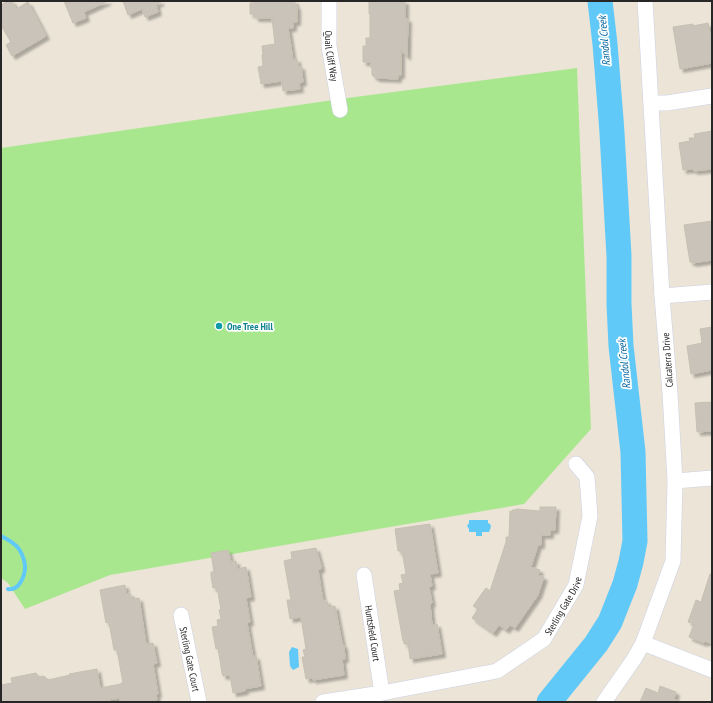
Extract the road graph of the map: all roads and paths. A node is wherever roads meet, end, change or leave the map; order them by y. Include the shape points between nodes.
1 (329, 1) edge
2 (645, 1) edge
3 (712, 96) edge
4 (651, 104) junction
5 (340, 110) dead end
6 (712, 292) edge
7 (662, 296) junction
8 (576, 464) dead end
9 (712, 478) edge
10 (675, 481) junction
11 (364, 575) dead end
12 (181, 616) dead end
13 (643, 643) junction
14 (712, 670) edge
15 (382, 693) junction
16 (199, 702) edge
17 (323, 702) edge
18 (604, 702) edge

1 - 5 street, Quail Cliff Way via 329,46
2 - 4 street, Calcaterra Drive
3 - 4 street
4 - 7 street, Calcaterra Drive
6 - 7 street
7 - 10 street, Calcaterra Drive
8 - 15 street, Sterling Gate Drive via 587,477 590,516 576,585 544,639 497,671
9 - 10 street
10 - 13 street, Calcaterra Drive via 673,561
11 - 15 street, Huntsfield Court
12 - 16 street, Sterling Gate Court
13 - 14 street
13 - 18 street, Calcaterra Drive
15 - 17 street, Sterling Gate Drive

